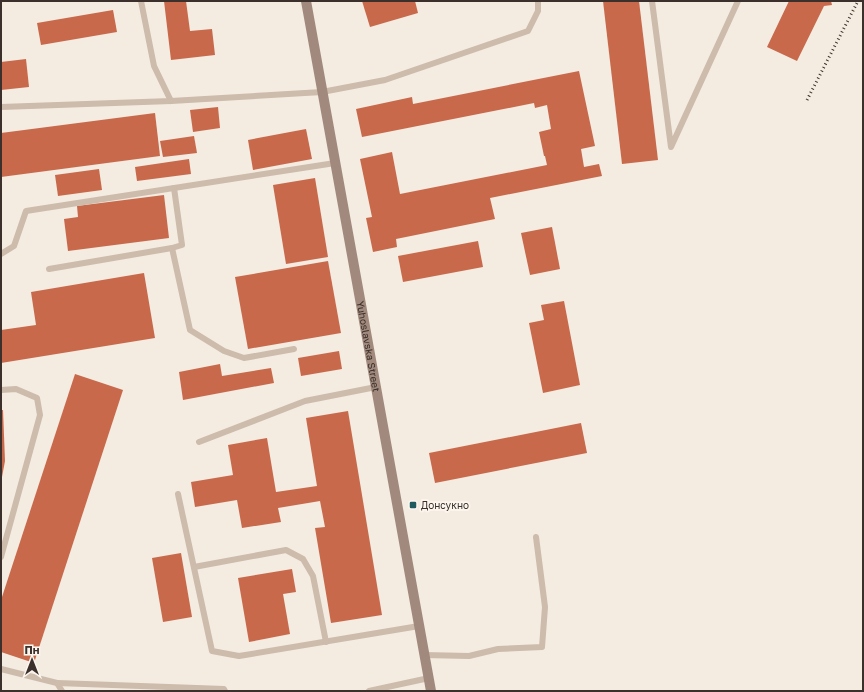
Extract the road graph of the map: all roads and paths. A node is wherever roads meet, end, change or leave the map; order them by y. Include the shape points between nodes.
1 (141, 1) edge
2 (306, 1) edge
3 (538, 1) edge
4 (652, 1) edge
5 (738, 1) edge
6 (322, 92) junction
7 (171, 101) junction
8 (1, 106) edge
9 (335, 163) junction
10 (174, 188) junction
11 (172, 248) junction
12 (1, 254) edge
13 (49, 269) dead end
14 (294, 349) dead end
15 (376, 387) junction
16 (1, 390) edge
17 (199, 442) dead end
18 (178, 494) dead end
19 (536, 537) dead end
20 (1, 557) edge
21 (194, 567) junction
22 (419, 626) junction
23 (326, 642) junction
24 (424, 655) junction
25 (1, 669) edge
26 (429, 678) junction
27 (56, 684) junction
28 (62, 691) edge
29 (225, 691) edge
30 (369, 691) edge
31 (431, 691) edge

1 - 7 lane via 154,66
2 - 6 main road, Yuhoslavska Street
3 - 6 lane via 538,10 528,31 385,80
4 - 5 lane via 671,147
6 - 7 lane
6 - 9 main road, Yuhoslavska Street
7 - 8 lane
9 - 10 lane
9 - 15 main road, Yuhoslavska Street
10 - 11 lane via 182,245
10 - 12 lane via 26,211 14,246
11 - 13 lane
11 - 14 lane via 190,330 224,351 244,358
15 - 17 lane via 305,401
15 - 22 main road, Yuhoslavska Street
16 - 20 lane via 16,389 37,398 40,415
18 - 21 lane
19 - 24 lane via 545,607 542,647 498,649 469,656
21 - 23 lane via 286,550 304,559 313,576
21 - 23 lane via 212,651 239,656
22 - 23 lane
22 - 24 main road, Yuhoslavska Street
24 - 26 main road, Yuhoslavska Street
25 - 27 lane
26 - 30 lane
26 - 31 main road, Yuhoslavska Street
27 - 28 lane
27 - 29 lane

